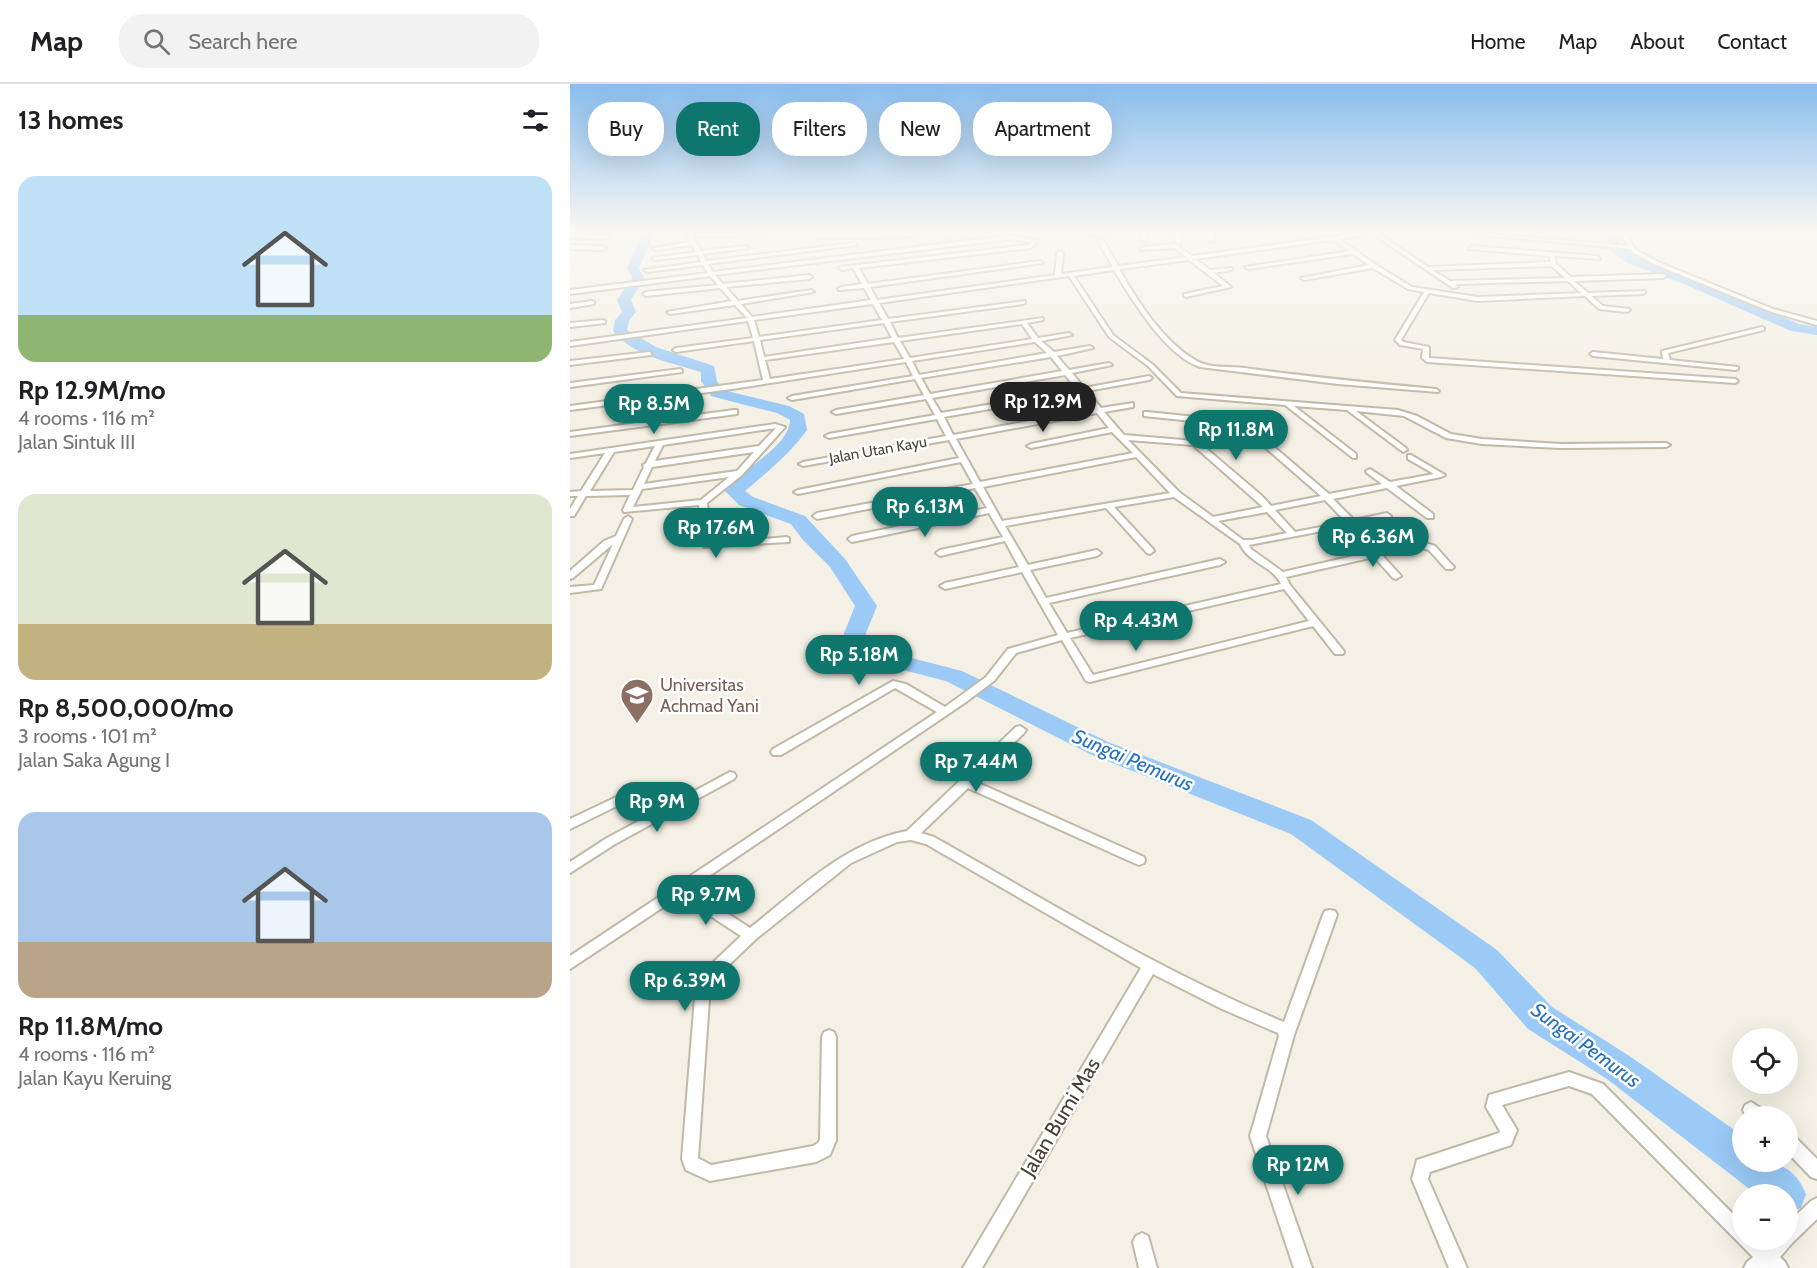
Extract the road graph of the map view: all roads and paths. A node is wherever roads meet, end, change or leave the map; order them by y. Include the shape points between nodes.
1 (598, 287) edge
2 (703, 287) edge
3 (724, 287) edge
4 (856, 287) edge
5 (867, 287) edge
6 (984, 287) edge
7 (1079, 287) edge
8 (1130, 287) edge
9 (1227, 287) edge
10 (1408, 287) edge
11 (1455, 287) edge
12 (1580, 287) edge
13 (1715, 287) edge
14 (841, 289) dead end
15 (570, 292) edge
16 (812, 292) dead end
17 (1427, 292) junction
18 (1643, 292) dead end
19 (646, 294) dead end
20 (1587, 294) junction
21 (1186, 295) dead end
22 (1470, 297) junction
23 (737, 302) junction
24 (877, 302) junction
25 (1023, 302) dead end
26 (592, 303) dead end
27 (570, 306) edge
28 (1627, 310) dead end
29 (670, 312) dead end
30 (750, 319) junction
31 (1041, 319) dead end
32 (884, 321) junction
33 (1023, 321) junction
34 (603, 322) dead end
35 (1817, 323) edge
36 (570, 325) edge
37 (1762, 329) dead end
38 (1069, 335) dead end
39 (897, 338) junction
40 (755, 339) junction
41 (1035, 339) junction
42 (570, 344) edge
43 (1090, 348) dead end
44 (676, 350) dead end
45 (649, 354) dead end
46 (1052, 354) junction
47 (1593, 354) dead end
48 (761, 358) junction
49 (1626, 358) junction
50 (908, 359) junction
51 (1668, 362) junction
52 (570, 363) edge
53 (1109, 365) dead end
54 (1736, 368) dead end
55 (680, 371) dead end
56 (1066, 372) junction
57 (1630, 375) junction
58 (918, 376) junction
59 (1149, 378) dead end
60 (767, 381) junction
61 (1735, 381) dead end
62 (570, 385) edge
63 (1080, 390) junction
64 (1436, 391) dead end
65 (928, 396) junction
66 (792, 398) dead end
67 (1130, 405) dead end
68 (1288, 405) junction
69 (570, 408) edge
70 (1098, 410) junction
71 (1350, 410) junction
72 (734, 412) dead end
73 (836, 412) dead end
74 (1147, 414) dead end
75 (938, 416) junction
76 (1114, 429) junction
77 (1251, 433) junction
78 (570, 434) edge
79 (829, 436) dead end
80 (952, 437) junction
81 (1124, 437) junction
82 (660, 443) junction
83 (1195, 443) junction
84 (1666, 445) dead end
85 (1030, 446) dead end
86 (763, 448) junction
87 (611, 450) junction
88 (1403, 450) dead end
89 (1138, 454) junction
90 (570, 456) edge
91 (1353, 456) dead end
92 (1412, 457) dead end
93 (964, 459) junction
94 (803, 464) dead end
95 (647, 465) junction
96 (1370, 471) dead end
97 (739, 473) junction
98 (979, 484) junction
99 (1390, 486) junction
100 (636, 490) junction
101 (798, 492) dead end
102 (570, 494) edge
103 (585, 494) junction
104 (1176, 494) junction
105 (1328, 498) junction
106 (703, 502) junction
107 (1108, 505) junction
108 (991, 510) junction
109 (1270, 510) junction
110 (571, 514) edge
111 (757, 516) dead end
112 (817, 516) dead end
113 (1387, 516) dead end
114 (1430, 516) dead end
115 (627, 519) dead end
116 (1211, 520) junction
117 (1352, 523) junction
118 (1000, 524) junction
119 (1292, 534) junction
120 (619, 538) junction
121 (1009, 538) junction
122 (852, 539) dead end
123 (786, 540) dead end
124 (760, 542) junction
125 (1244, 543) junction
126 (1150, 551) dead end
127 (940, 553) dead end
128 (1097, 553) dead end
129 (1376, 554) junction
130 (1220, 562) dead end
131 (1449, 567) dead end
132 (1026, 569) junction
133 (1281, 575) junction
134 (570, 576) edge
135 (1396, 576) dead end
136 (945, 586) dead end
137 (1286, 586) junction
138 (570, 590) edge
139 (1043, 601) junction
140 (1316, 622) junction
141 (1065, 636) junction
142 (1339, 652) dead end
143 (944, 711) junction
144 (1020, 730) dead end
145 (777, 752) dead end
146 (730, 776) dead end
147 (966, 782) junction
148 (627, 796) dead end
149 (570, 824) edge
150 (911, 835) junction
151 (1139, 860) dead end
152 (570, 868) edge
153 (679, 889) junction
154 (1330, 915) dead end
155 (751, 935) junction
156 (570, 963) edge
157 (1150, 966) junction
158 (1287, 1035) junction
159 (829, 1037) dead end
160 (1798, 1152) edge
161 (1817, 1171) edge
162 (1817, 1207) edge
163 (1732, 1225) edge
164 (1798, 1225) edge
165 (1142, 1242) dead end
166 (1755, 1250) edge
167 (1777, 1250) edge
168 (1766, 1265) edge
169 (972, 1268) edge
170 (1148, 1268) edge
171 (1303, 1268) edge
172 (1458, 1268) edge

1 - 15 street
2 - 19 street
3 - 23 street
4 - 14 street
5 - 24 street
6 - 24 street
7 - 68 street via 1111,336 1150,365 1179,395
8 - 64 street via 1173,344 1196,363
9 - 21 street
10 - 17 street
11 - 22 street
12 - 20 street
13 - 35 street
16 - 23 street
17 - 22 street
17 - 57 street via 1398,340 1427,348 1427,360
18 - 20 street
20 - 22 street
20 - 28 street via 1605,310
23 - 29 street
23 - 30 street
24 - 30 street
24 - 32 street
25 - 32 street
26 - 27 street
30 - 40 street
30 - 42 street
31 - 33 street
32 - 39 street
32 - 40 street
33 - 39 street
33 - 41 street
34 - 36 street
37 - 51 street via 1664,352
38 - 41 street
39 - 48 street
39 - 50 street
40 - 44 street
40 - 48 street
41 - 46 street
41 - 50 street
43 - 46 street
45 - 52 street
46 - 56 street
46 - 58 street
47 - 49 street
48 - 60 street
49 - 51 street
49 - 57 street
50 - 58 street
50 - 60 street
51 - 54 street
53 - 56 street
55 - 62 street
56 - 63 street
56 - 65 street
57 - 61 street
58 - 65 street
58 - 66 street
59 - 63 street
60 - 69 street
63 - 70 street
63 - 75 street
65 - 73 street
65 - 75 street
67 - 70 street, Jalan Utan Kayu
68 - 71 street
68 - 91 street
70 - 76 street
70 - 80 street, Jalan Utan Kayu
71 - 84 street via 1409,414 1449,437 1468,440
71 - 88 street
72 - 78 street
74 - 77 street via 1235,422
75 - 79 street
75 - 80 street
76 - 81 street
76 - 85 street
77 - 83 street
77 - 105 street
80 - 93 street
80 - 94 street, Jalan Utan Kayu
81 - 83 street
81 - 89 street
82 - 86 street via 781,427
82 - 87 street
82 - 95 street
83 - 109 street
86 - 95 street
86 - 97 street
87 - 90 street
87 - 103 street
89 - 98 street via 1054,473
89 - 104 street
92 - 99 street via 1441,475
93 - 98 street
93 - 101 street
95 - 100 street
96 - 99 street
97 - 100 street
97 - 106 street
98 - 108 street
98 - 112 street
99 - 105 street
99 - 114 street
100 - 103 street
100 - 106 street via 627,510
102 - 103 street
103 - 110 street
104 - 107 street
104 - 116 street
105 - 109 street
105 - 117 street
106 - 124 street via 707,545
107 - 118 street
107 - 126 street
108 - 118 street
108 - 122 street
109 - 116 street
109 - 119 street
111 - 124 street
113 - 117 street
115 - 120 street
116 - 125 street
117 - 119 street
118 - 121 street
119 - 125 street
120 - 134 street via 607,543
120 - 138 street via 598,587
121 - 127 street
121 - 132 street
123 - 124 street
125 - 133 street via 1247,550
128 - 132 street
129 - 131 street via 1424,544
129 - 133 street
129 - 135 street
130 - 139 street
132 - 136 street
132 - 139 street
133 - 137 street
137 - 140 street
137 - 141 street
139 - 141 street
140 - 141 street via 1090,679
140 - 142 street
141 - 143 street via 1012,651 990,679
143 - 145 street via 893,684
143 - 153 street
144 - 147 street
146 - 152 street
147 - 150 street
147 - 151 street
148 - 149 street
150 - 155 street via 876,845 846,860
150 - 157 street via 930,840
153 - 155 street
153 - 156 street
154 - 158 street
155 - 159 street via 712,970 704,985 692,1164 710,1173 816,1154 824,1149 828,1140
157 - 158 street via 1283,1028
157 - 169 street, Jalan Bumi Mas
158 - 171 street via 1258,1136
160 - 161 street
162 - 164 street
163 - 172 street via 1604,1095 1569,1079 1494,1100 1494,1107 1509,1130 1505,1139 1423,1166 1420,1179
165 - 170 street
166 - 168 street
167 - 168 street

